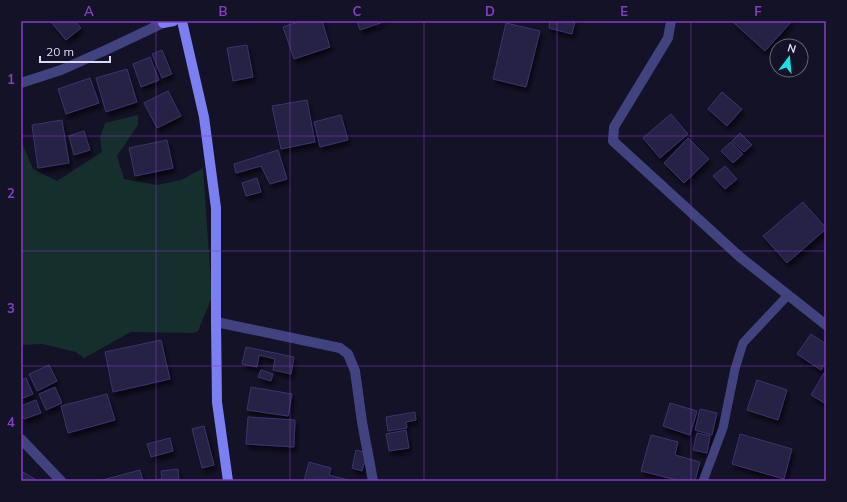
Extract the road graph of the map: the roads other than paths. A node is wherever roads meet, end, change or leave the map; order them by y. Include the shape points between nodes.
1 (174, 21) edge
2 (182, 21) edge
3 (671, 21) edge
4 (162, 22) edge
5 (21, 83) edge
6 (788, 295) junction
7 (216, 322) junction
8 (826, 325) edge
9 (21, 439) edge
10 (61, 481) edge
11 (228, 481) edge
12 (374, 481) edge
13 (703, 481) edge

1 - 4 street
2 - 7 street via 204,117 216,208
3 - 6 street via 668,38 614,127 613,141 740,257
4 - 5 street via 61,70
6 - 8 street
6 - 13 lane via 743,343 723,428
7 - 11 street via 217,402
7 - 12 street via 340,348 348,354 355,371
9 - 10 street

